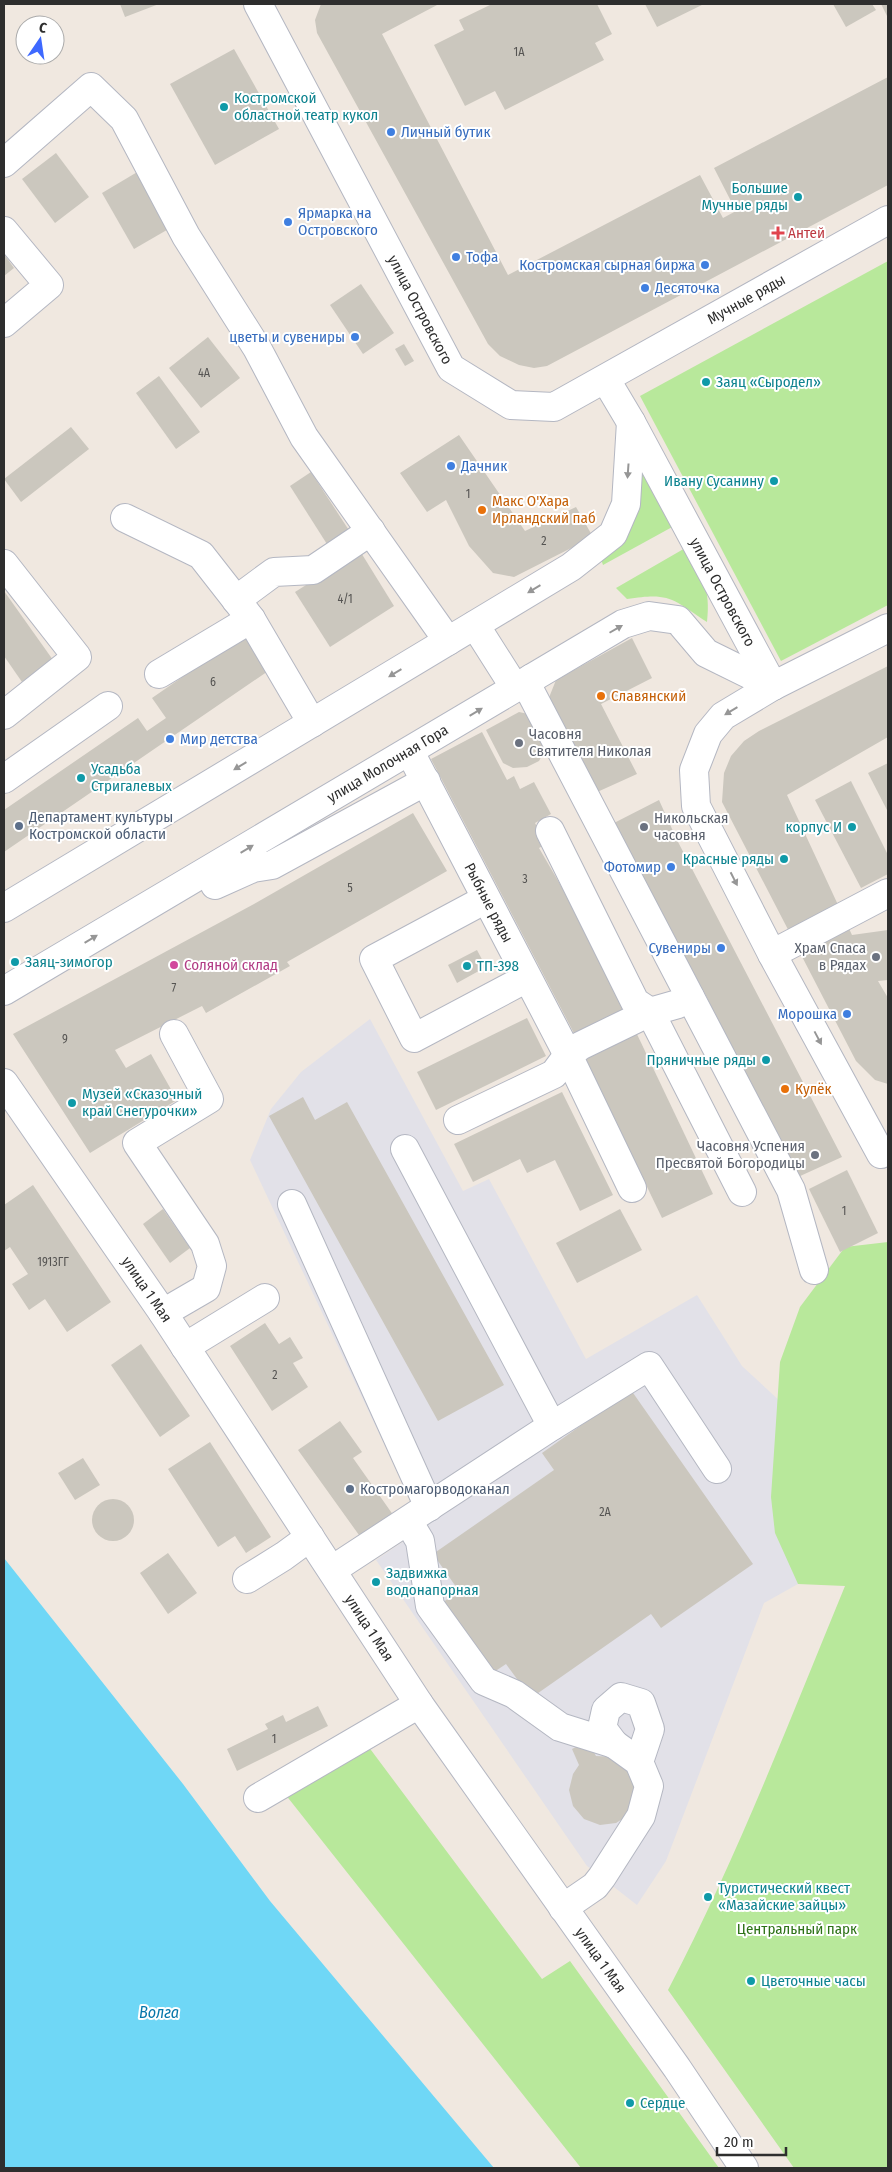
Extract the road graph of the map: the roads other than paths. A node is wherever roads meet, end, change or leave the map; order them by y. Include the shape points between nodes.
1 (258, 4) edge
2 (4, 162) edge
3 (888, 220) edge
4 (4, 231) edge
5 (4, 323) edge
6 (606, 380) junction
7 (631, 422) junction
8 (124, 518) dead end
9 (371, 531) junction
10 (4, 564) edge
11 (244, 609) junction
12 (475, 625) junction
13 (888, 628) edge
14 (448, 641) junction
15 (159, 674) dead end
16 (524, 683) junction
17 (773, 686) junction
18 (108, 706) dead end
19 (4, 715) edge
20 (312, 723) junction
21 (410, 752) junction
22 (4, 779) edge
23 (426, 781) junction
24 (550, 831) dead end
25 (888, 893) edge
26 (486, 899) junction
27 (147, 906) junction
28 (4, 908) edge
29 (772, 954) junction
30 (527, 978) junction
31 (4, 991) edge
32 (690, 997) junction
33 (650, 1012) junction
34 (174, 1034) dead end
35 (568, 1055) junction
36 (4, 1083) edge
37 (458, 1120) dead end
38 (405, 1149) dead end
39 (884, 1152) edge
40 (632, 1188) dead end
41 (742, 1192) dead end
42 (292, 1204) dead end
43 (814, 1270) dead end
44 (265, 1298) dead end
45 (163, 1313) junction
46 (185, 1346) junction
47 (552, 1426) junction
48 (718, 1469) dead end
49 (418, 1514) junction
50 (310, 1537) junction
51 (332, 1570) junction
52 (247, 1579) dead end
53 (420, 1704) junction
54 (614, 1744) junction
55 (639, 1762) junction
56 (258, 1798) dead end
57 (563, 1908) junction
58 (744, 2168) edge

1 - 6 street, улица Островского via 451,368 511,405 554,407
2 - 9 street via 92,87 124,119 186,236 257,348 304,437
3 - 6 street, Мучные ряды
4 - 5 street via 49,285
6 - 7 street, улица Островского
7 -> 12 street via 626,504 613,534 571,567
7 - 17 street, улица Островского
8 - 11 street via 201,556
9 - 11 street via 314,570 274,572
9 - 14 street
10 - 19 street via 77,657
11 - 15 street
11 - 20 street
12 - 14 street
12 - 16 street
13 - 17 street
14 -> 20 street
16 -> 17 street, улица Молочная Гора via 623,624 650,616 678,620 706,653
21 -> 16 street, улица Молочная Гора
16 - 32 street
17 -> 29 street via 723,716 708,734 694,770 696,806
18 - 22 street
20 -> 28 street
21 - 23 street, Рыбные ряды
27 -> 21 street, улица Молочная Гора
23 - 26 street, Рыбные ряды
23 - 27 street via 272,865 253,868 167,910
24 - 33 street via 635,1002
25 - 29 street
26 - 30 street, Рыбные ряды
26 - 30 street via 374,959 414,1038
31 -> 27 street, улица Молочная Гора
29 -> 39 street
30 - 35 street, Рыбные ряды
32 - 33 street
32 - 43 street via 791,1190
33 - 35 street
33 - 41 street
34 - 45 street via 209,1099 137,1143 205,1244 212,1266 206,1288
35 - 37 street via 554,1074
35 - 40 street, Рыбные ряды
36 - 45 street, улица 1 Мая
38 - 47 street
42 - 49 street
44 - 46 street
45 - 46 street, улица 1 Мая
46 - 50 street, улица 1 Мая
47 - 48 street via 649,1366
47 - 49 street
49 - 51 street
49 - 54 street via 430,1606 484,1681 514,1694 560,1727
50 - 51 street, улица 1 Мая
50 - 52 street
51 - 53 street, улица 1 Мая
53 - 56 street
53 - 57 street, улица 1 Мая
54 - 55 street
54 - 55 street via 602,1728 606,1710 621,1697 641,1703 650,1729
55 - 57 street via 649,1786 641,1816 602,1878
57 - 58 street, улица 1 Мая

